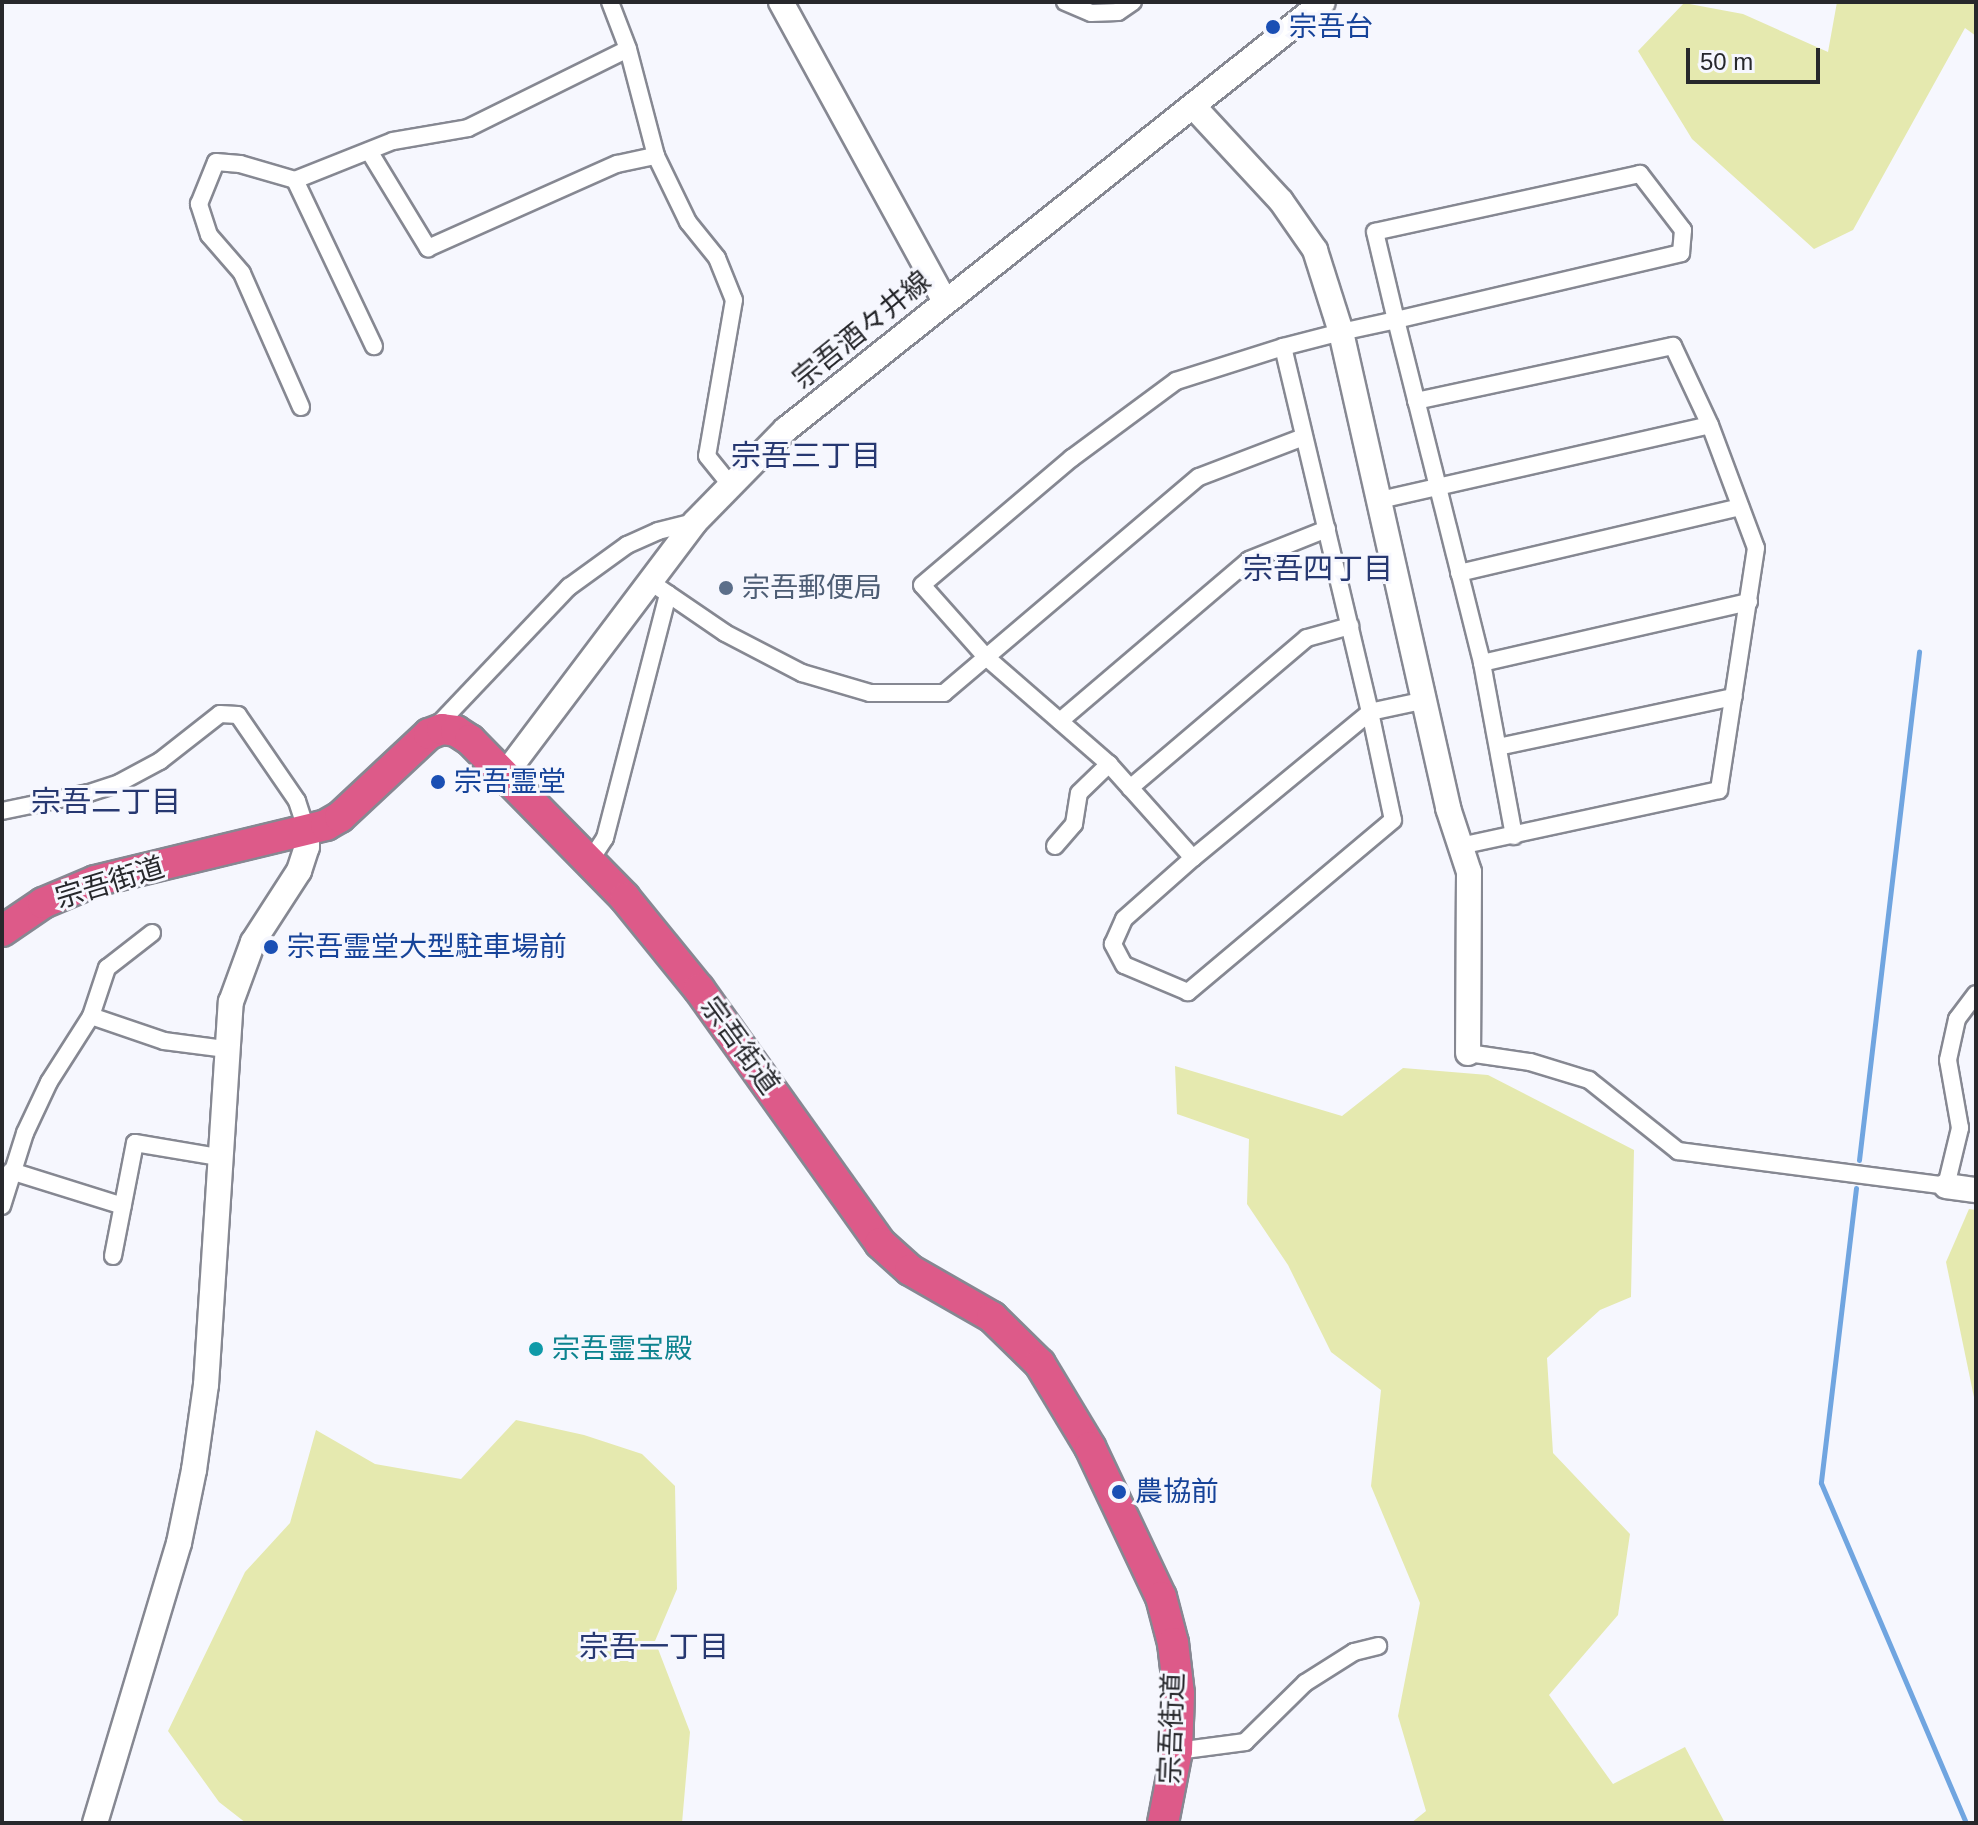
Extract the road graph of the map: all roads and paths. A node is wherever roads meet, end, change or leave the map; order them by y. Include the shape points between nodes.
1 (610, 2) edge
2 (781, 2) edge
3 (1065, 2) edge
4 (1133, 2) edge
5 (1323, 2) edge
6 (628, 49) junction
7 (1193, 106) junction
8 (369, 151) junction
9 (656, 156) junction
10 (295, 180) junction
11 (945, 301) junction
12 (1396, 320) junction
13 (1341, 332) junction
14 (374, 346) dead end
15 (1283, 347) junction
16 (1416, 401) junction
17 (301, 407) dead end
18 (1710, 425) junction
19 (1304, 437) junction
20 (730, 484) junction
21 (1438, 487) junction
22 (1380, 500) junction
23 (1740, 507) junction
24 (695, 522) junction
25 (1327, 529) junction
26 (1459, 573) junction
27 (660, 588) junction
28 (1749, 602) junction
29 (1350, 626) junction
30 (986, 657) junction
31 (1482, 663) junction
32 (1734, 697) junction
33 (1426, 700) junction
34 (1370, 712) junction
35 (1060, 721) junction
36 (429, 734) junction
37 (1498, 747) junction
38 (1109, 764) junction
39 (506, 773) junction
40 (1130, 788) junction
41 (2, 811) edge
42 (307, 832) junction
43 (1514, 836) junction
44 (1055, 846) dead end
45 (1461, 846) junction
46 (1193, 858) junction
47 (590, 861) junction
48 (2, 931) edge
49 (152, 933) dead end
50 (1976, 994) edge
51 (91, 1016) junction
52 (226, 1049) junction
53 (1468, 1053) joint
54 (219, 1157) junction
55 (11, 1171) junction
56 (1946, 1186) junction
57 (1976, 1190) edge
58 (2, 1206) edge
59 (123, 1206) junction
60 (113, 1256) dead end
61 (1378, 1646) dead end
62 (1177, 1751) junction
63 (95, 1823) edge
64 (1163, 1823) edge

1 - 6 street
2 - 11 street
3 - 4 street via 1091,13 1118,12
5 - 7 street, 宗吾酒々井線
6 - 8 street via 468,128 393,141
6 - 9 street
7 - 11 street, 宗吾酒々井線
7 - 13 street via 1281,201 1315,250
8 - 9 street via 428,248 617,164
8 - 10 street
9 - 20 street via 688,222 717,258 734,300 707,456
10 - 14 street
10 - 17 street via 216,162 199,204 209,235 242,273
11 - 20 street, 宗吾酒々井線 via 785,430
12 - 12 street via 1375,232 1640,174 1683,230 1681,253
12 - 13 street
12 - 16 street
13 - 15 street
13 - 22 street
15 - 19 street
15 - 30 street via 1176,381 1072,458 922,585
16 - 18 street via 1673,346
16 - 21 street
18 - 21 street
18 - 23 street
19 - 25 street
19 - 30 street via 1199,477
20 - 24 street, 宗吾酒々井線
21 - 22 street
21 - 26 street
22 - 33 street
23 - 26 street
23 - 28 street via 1756,548
24 - 27 street, 宗吾酒々井線
24 - 36 street via 627,545 569,587
25 - 29 street
25 - 35 street via 1249,560
26 - 31 street
27 - 30 street via 725,633 802,673 870,693 944,693
27 - 39 street, 宗吾酒々井線
27 - 47 street via 605,838
28 - 31 street
28 - 32 street
29 - 34 street
29 - 40 street via 1307,638
30 - 35 street
31 - 37 street
32 - 37 street
32 - 43 street via 1719,790
33 - 34 street
33 - 45 street
34 - 46 street
34 - 46 street via 1393,820 1188,992 1124,965 1113,944 1124,919
35 - 38 street
36 - 39 highway, 宗吾街道 via 456,731
36 - 42 highway, 宗吾街道 via 340,817
37 - 43 street
38 - 40 street
38 - 44 street via 1079,793 1074,824
39 - 47 highway, 宗吾街道
40 - 46 street
41 - 42 street via 119,783 160,761 220,714 238,715 297,801
42 - 48 highway, 宗吾街道 via 95,881 43,903
42 - 52 street via 299,871 243,966 231,1002
43 - 45 street
45 - 53 street via 1469,872
47 - 62 highway, 宗吾街道 via 699,989 880,1243 910,1270 992,1317 1040,1364 1090,1447 1161,1597 1179,1694
49 - 51 street via 107,968
50 - 56 street via 1957,1019 1948,1060 1960,1128
51 - 52 street via 164,1041
51 - 55 street via 49,1082
52 - 54 street
53 - 56 street via 1530,1062 1589,1080 1678,1151
54 - 59 street via 135,1143
54 - 63 street via 206,1385 194,1470 179,1543
55 - 58 street
55 - 59 street
56 - 57 street
59 - 60 street
61 - 62 street via 1354,1652 1305,1683 1245,1742
62 - 64 highway, 宗吾街道

